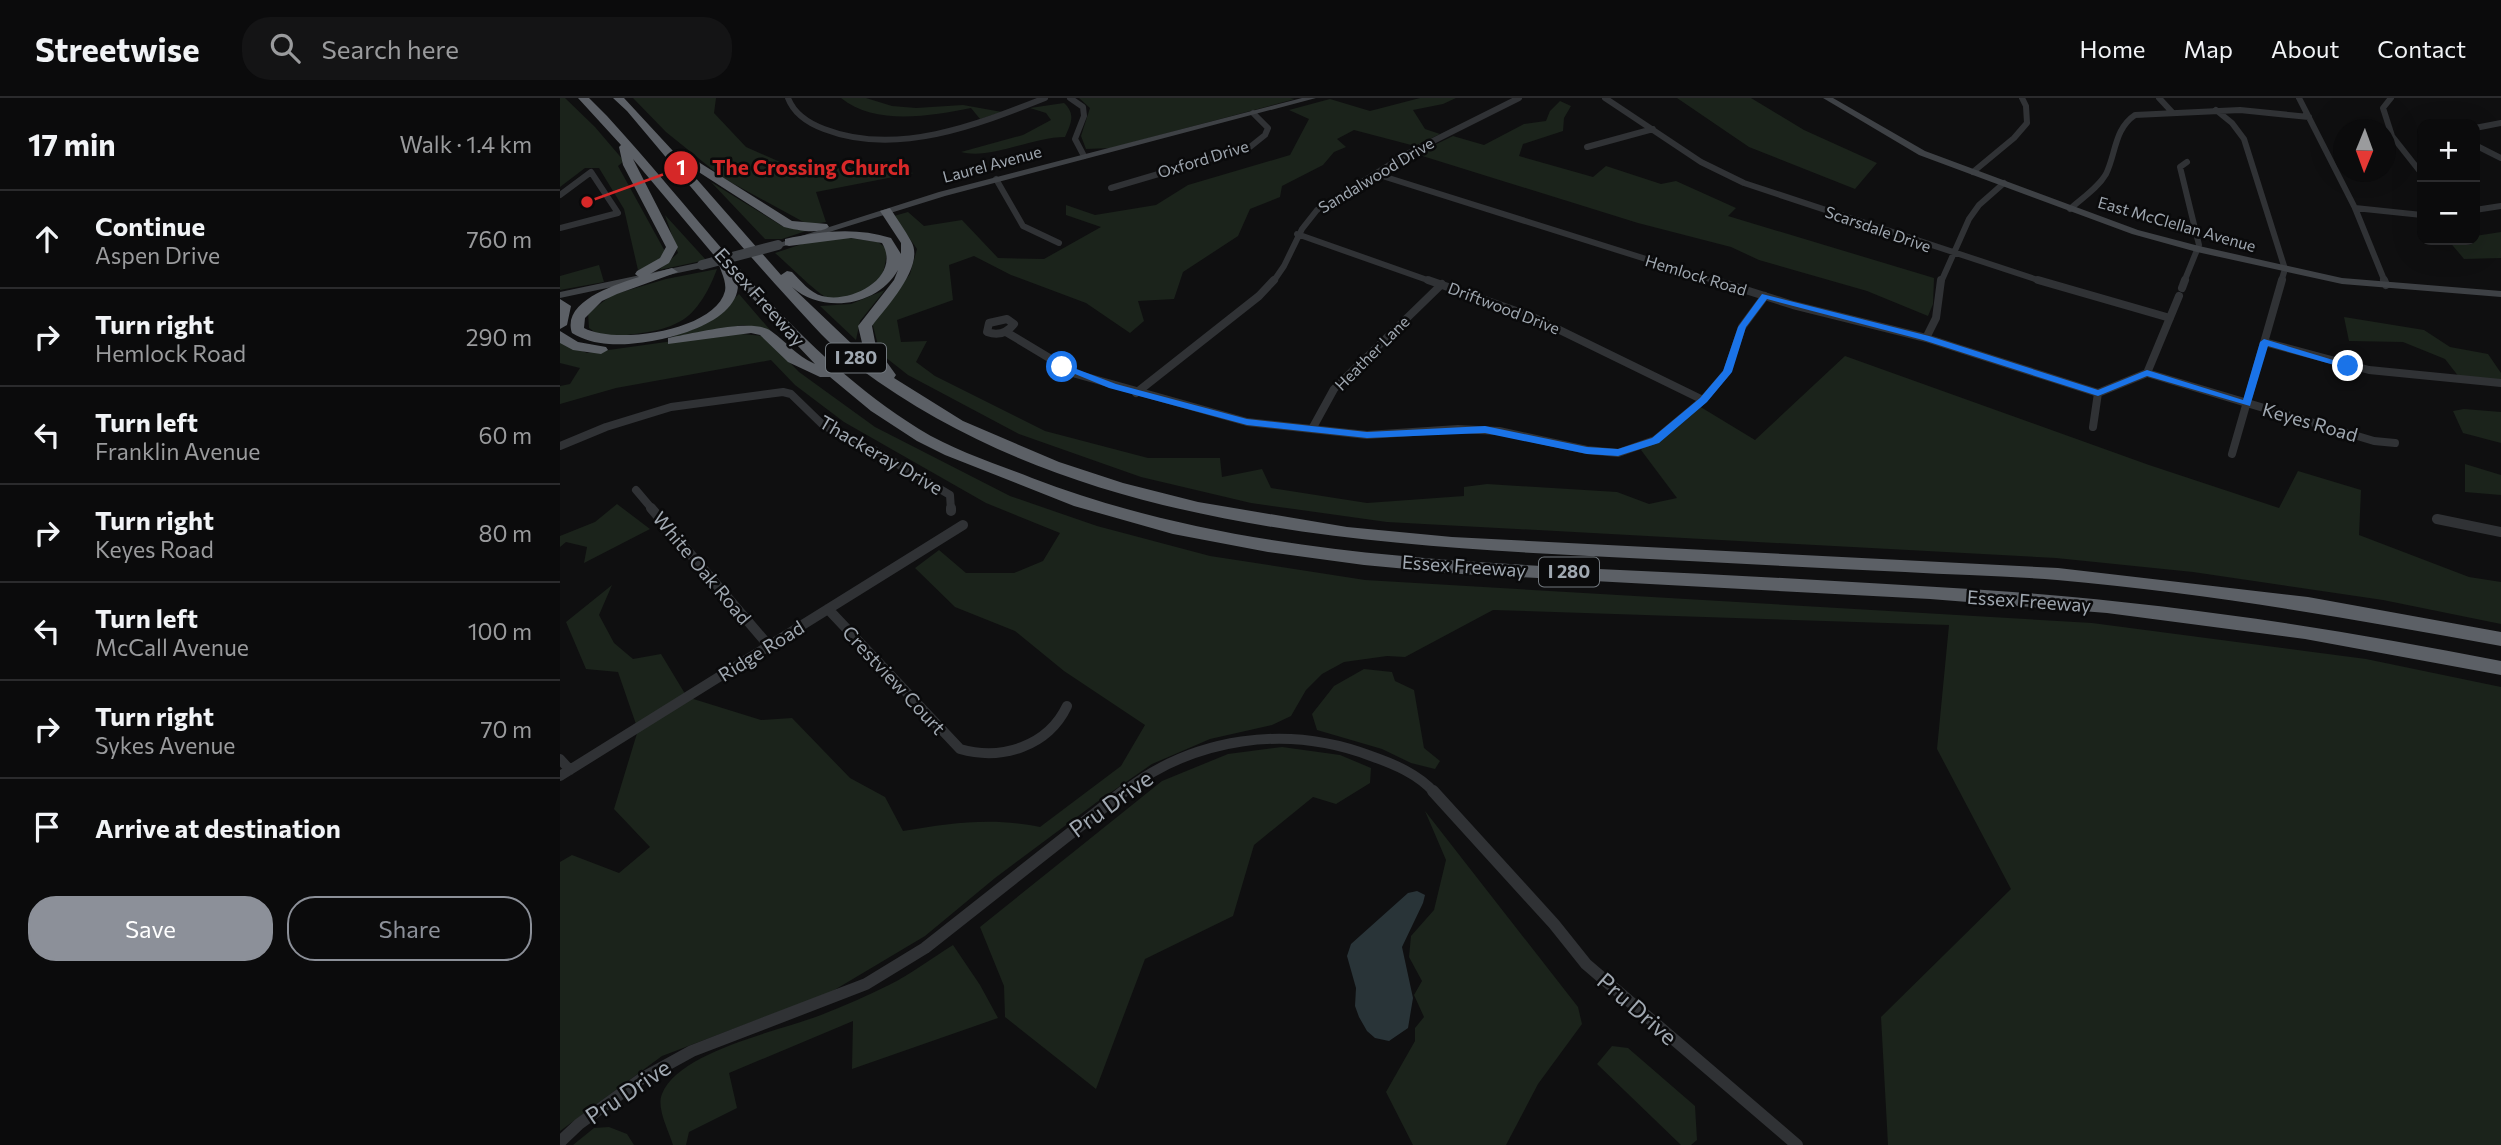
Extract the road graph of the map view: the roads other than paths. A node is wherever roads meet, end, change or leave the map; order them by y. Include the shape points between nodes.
1 (583, 98) edge
2 (618, 98) edge
3 (788, 98) edge
4 (1045, 98) edge
5 (1070, 98) edge
6 (1312, 98) edge
7 (1519, 98) edge
8 (1605, 98) edge
9 (1828, 98) edge
10 (2022, 98) edge
11 (2159, 98) edge
12 (2299, 98) edge
13 (2392, 98) edge
14 (2216, 110) junction
15 (2172, 112) junction
16 (1253, 113) junction
17 (2309, 117) junction
18 (2501, 123) edge
19 (2480, 127) edge
20 (1653, 129) junction
21 (622, 140) junction
22 (660, 142) junction
23 (1587, 148) dead end
24 (2480, 148) edge
25 (1084, 156) junction
26 (2501, 158) edge
27 (2187, 162) dead end
28 (2417, 167) edge
29 (1973, 172) junction
30 (1376, 174) junction
31 (996, 179) junction
32 (2004, 183) junction
33 (1111, 188) dead end
34 (560, 195) edge
35 (2501, 206) edge
36 (2356, 208) junction
37 (2070, 209) junction
38 (2480, 209) edge
39 (886, 211) junction
40 (2417, 214) edge
41 (837, 226) junction
42 (560, 228) edge
43 (734, 230) junction
44 (1297, 234) junction
45 (783, 243) junction
46 (1059, 243) dead end
47 (715, 247) junction
48 (2197, 249) junction
49 (1955, 254) junction
50 (2285, 269) junction
51 (673, 272) junction
52 (625, 281) junction
53 (1442, 284) junction
54 (2386, 285) junction
55 (592, 288) junction
56 (2501, 294) edge
57 (560, 295) edge
58 (1765, 296) junction
59 (561, 315) edge
60 (2170, 318) junction
61 (1006, 332) dead end
62 (560, 335) edge
63 (1926, 338) junction
64 (2264, 342) junction
65 (2147, 373) junction
66 (838, 380) junction
67 (2501, 383) edge
68 (903, 392) junction
69 (1136, 393) junction
70 (2098, 393) junction
71 (1703, 400) junction
72 (2246, 404) junction
73 (2094, 427) dead end
74 (1312, 429) junction
75 (2395, 443) dead end
76 (560, 446) edge
77 (2232, 454) dead end
78 (636, 490) dead end
79 (951, 511) dead end
80 (2437, 519) dead end
81 (962, 525) dead end
82 (2501, 532) edge
83 (828, 609) junction
84 (2501, 639) edge
85 (769, 646) junction
86 (2501, 668) edge
87 (1067, 706) dead end
88 (560, 758) edge
89 (565, 773) edge
90 (560, 1142) edge
91 (1797, 1145) edge

1 - 21 highway, Essex Freeway / I 280
2 - 22 highway, Essex Freeway / I 280
3 - 4 street via 792,108 816,126 845,135 884,138 966,128
5 - 25 street via 1084,112 1075,139
6 - 16 main road, Laurel Avenue
7 - 30 street, Sandalwood Drive
8 - 20 street, Scarsdale Drive
9 - 29 main road, East McClellan Avenue via 1922,153
10 - 29 street via 2028,114 2023,129
11 - 15 street
12 - 17 street
13 - 28 street via 2383,108 2389,131
14 - 15 street
14 - 17 street
14 - 50 street via 2244,139
15 - 37 street via 2135,114 2126,120 2106,173
16 - 25 main road, Laurel Avenue
16 - 33 street, Oxford Drive via 1268,128 1250,147
17 - 36 street
18 - 19 street
20 - 23 street
20 - 49 street, Scarsdale Drive via 1701,162 1744,183
21 - 47 highway, Essex Freeway / I 280
21 - 52 highway via 629,164 672,247 664,260
22 - 41 highway via 789,224
22 - 43 highway, Essex Freeway / I 280
24 - 26 street
25 - 31 main road, Laurel Avenue
27 - 48 street via 2180,167
29 - 32 main road, East McClellan Avenue
30 - 44 street, Sandalwood Drive via 1317,210
30 - 58 street, Hemlock Road
31 - 39 main road, Laurel Avenue
31 - 46 street via 1023,226
32 - 37 main road, East McClellan Avenue
32 - 49 street via 1969,219
34 - 42 street via 591,172 618,213
35 - 38 street
36 - 40 street
36 - 54 street
37 - 48 main road, East McClellan Avenue
39 - 41 main road, Laurel Avenue
39 - 68 highway via 907,243 908,261 900,281 865,326 865,335 869,350
41 - 45 main road, Laurel Avenue
43 - 45 highway via 801,288 825,300 868,293 885,280 894,261 887,241 864,234
43 - 68 highway, Essex Freeway / I 280 via 823,327 862,364
44 - 53 street, Driftwood Drive
44 - 69 street, Sandalwood Drive via 1283,268 1259,296
45 - 51 main road, Laurel Avenue, bridge
47 - 51 highway via 729,274 731,292 704,319 673,332 623,341 593,340 577,330 578,318 598,299
47 - 66 highway, Essex Freeway / I 280
48 - 50 main road, East McClellan Avenue
48 - 60 street
49 - 60 street, Scarsdale Drive
49 - 63 street via 1941,280 1937,318
50 - 54 main road, East McClellan Avenue
50 - 64 street
51 - 52 main road, Laurel Avenue
52 - 55 main road, Laurel Avenue
53 - 71 street, Driftwood Drive via 1533,317
53 - 74 street, Heather Lane via 1334,389
54 - 56 main road, East McClellan Avenue
55 - 57 main road, Laurel Avenue
55 - 59 highway
58 - 63 street, Hemlock Road
58 - 71 street via 1742,327 1727,372
60 - 65 street
61 - 69 street via 1076,374
62 - 66 highway via 579,348 612,350 751,329 765,332 793,359
63 - 70 street, Hemlock Road
64 - 67 street via 2369,370
64 - 72 street
65 - 70 street
65 - 72 street, Keyes Road
66 - 86 highway, Essex Freeway / I 280 via 917,435 1036,488 1102,511 1235,543 1467,567 2110,606 2275,626
68 - 84 highway, Essex Freeway / I 280 via 958,424 1054,466 1120,488 1276,523 1452,543 2071,576 2308,604
69 - 74 street via 1247,422
70 - 73 street
71 - 74 street via 1656,440 1618,453 1492,430 1367,435
72 - 75 street, Keyes Road
72 - 77 street
76 - 79 street, Thackeray Drive via 671,407 783,392 791,394 824,426 950,495
78 - 85 street, White Oak Road
80 - 82 street
81 - 83 street, Ridge Road
83 - 85 street, Ridge Road
83 - 87 street, Crestview Court via 959,748 1000,751 1029,744 1054,731
85 - 89 street, Ridge Road
88 - 89 street
90 - 91 street, Pru Drive via 640,1079 692,1051 866,984 925,947 1137,780 1200,751 1272,736 1344,745 1423,780 1586,964

